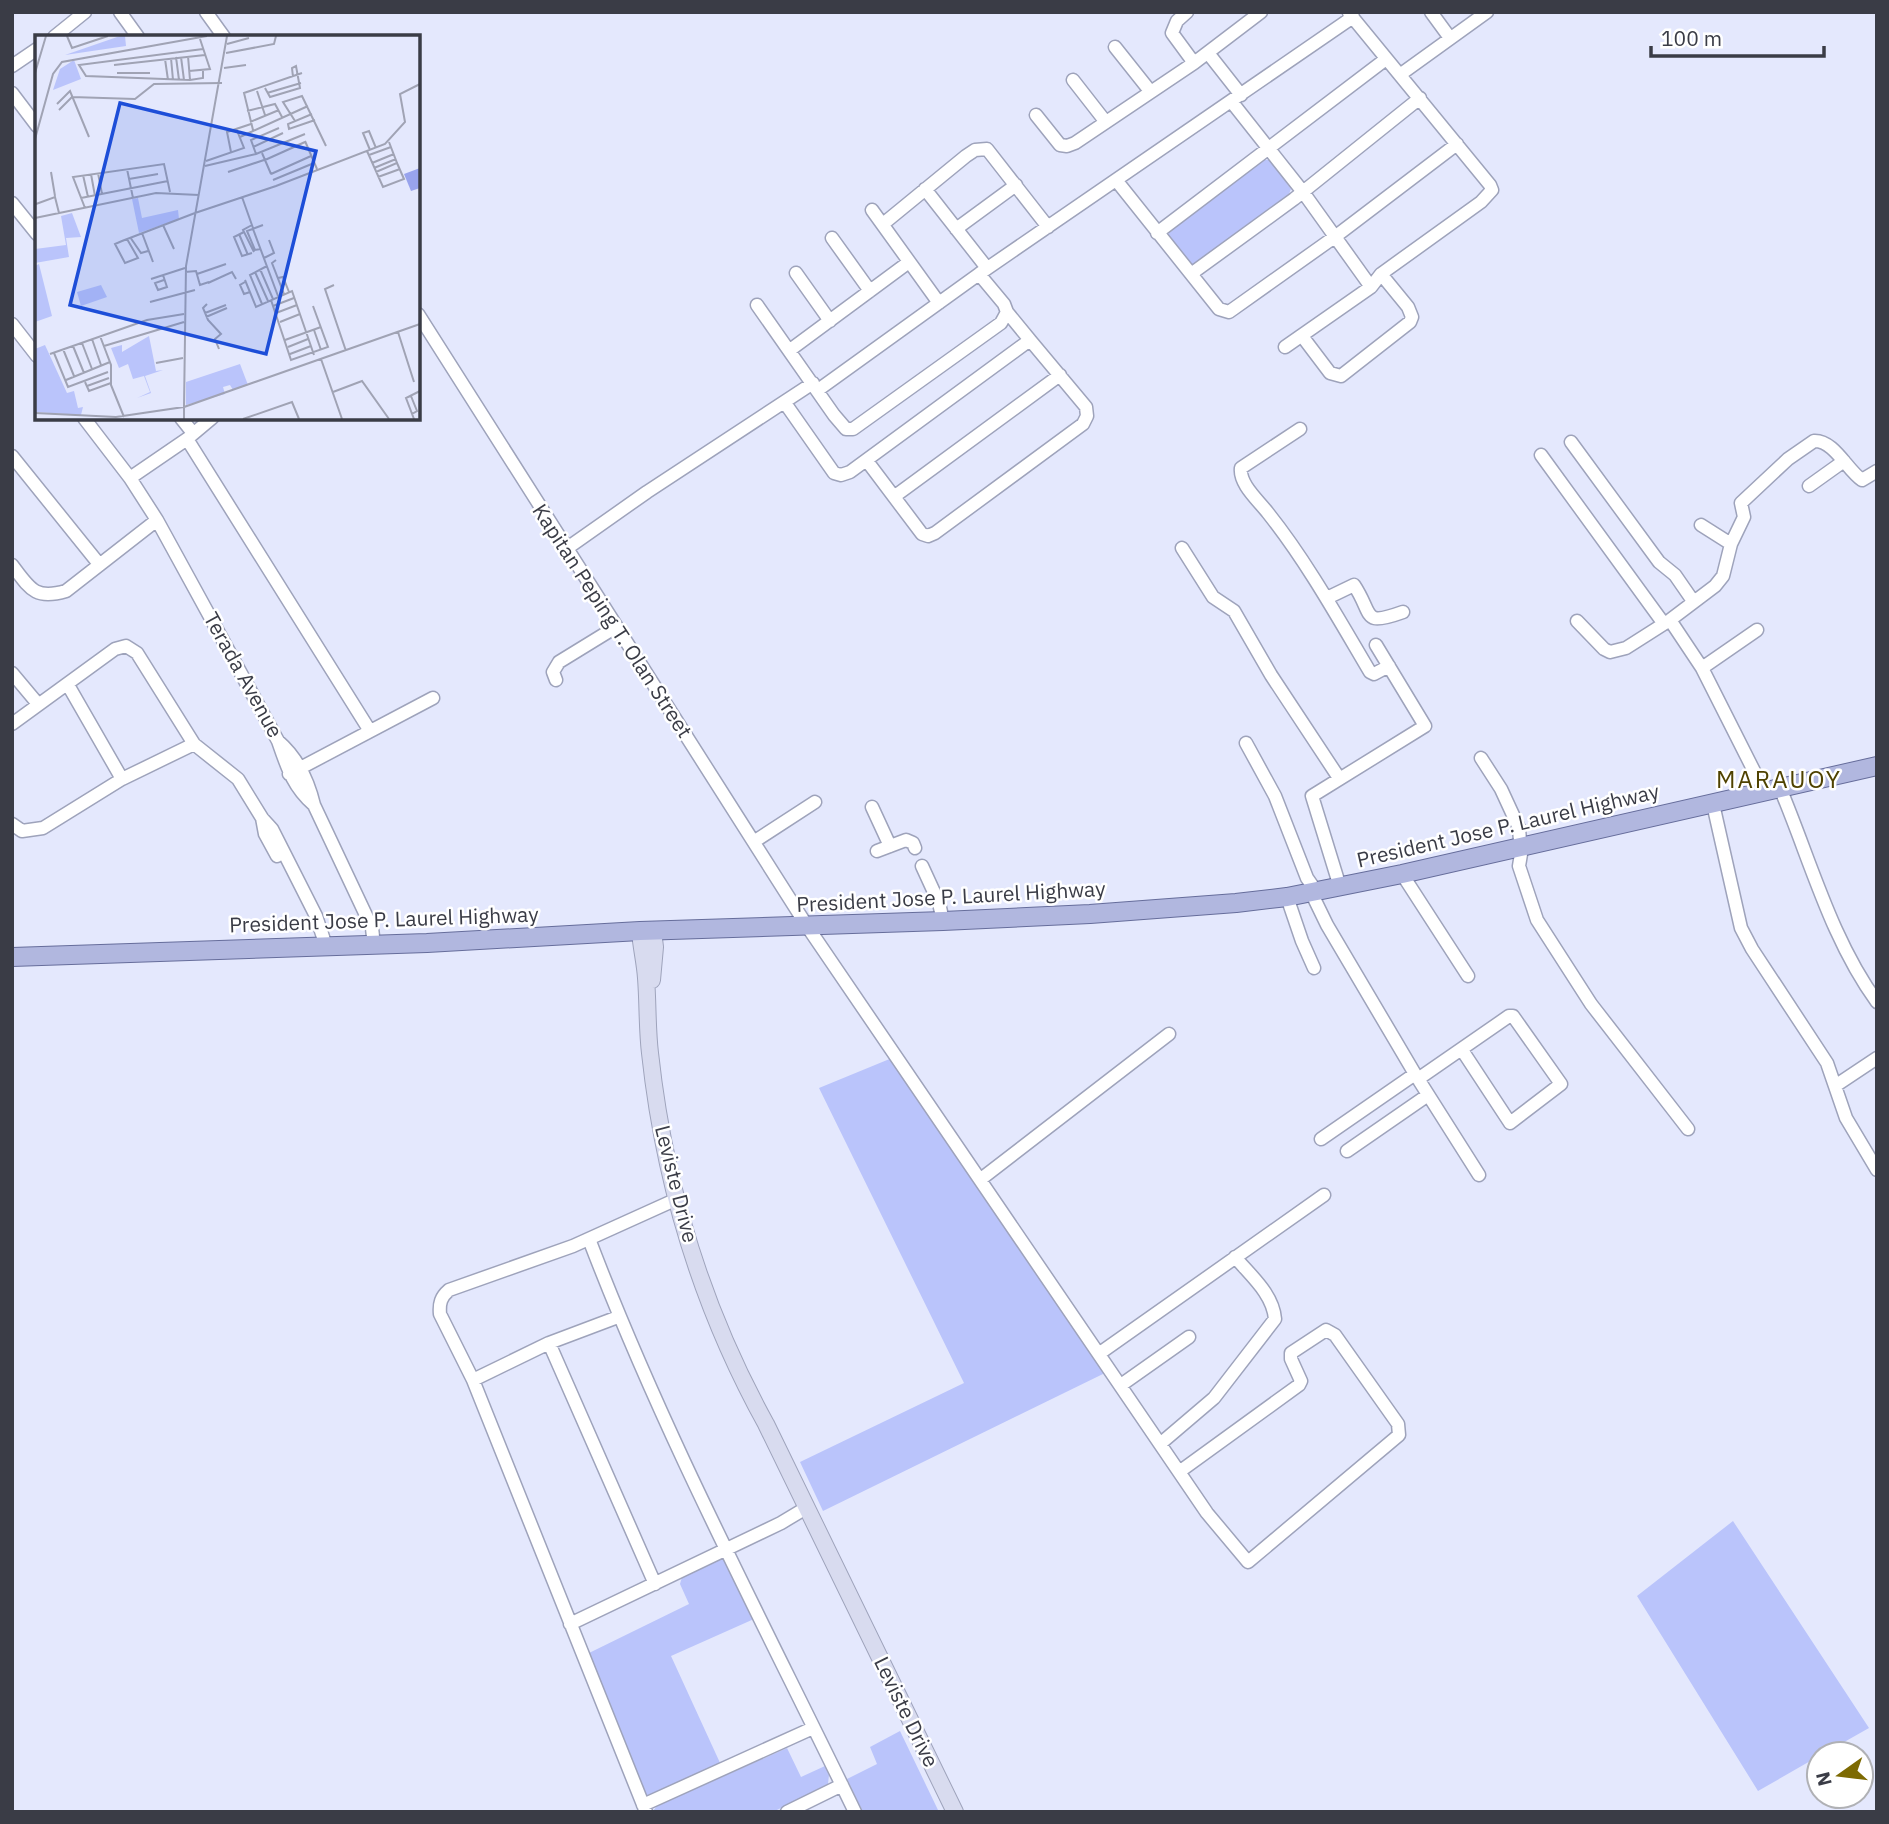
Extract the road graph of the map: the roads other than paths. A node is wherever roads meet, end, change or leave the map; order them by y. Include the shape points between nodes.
1 (85, 12) edge
2 (120, 12) edge
3 (206, 12) edge
4 (1187, 12) edge
5 (1261, 12) edge
6 (1431, 12) edge
7 (1487, 12) edge
8 (1351, 15) edge
9 (56, 35) edge
10 (137, 35) edge
11 (223, 35) edge
12 (1450, 38) junction
13 (1115, 47) dead end
14 (35, 50) edge
15 (1208, 53) junction
16 (1386, 59) junction
17 (1194, 63) junction
18 (12, 66) edge
19 (1401, 74) junction
20 (1073, 80) dead end
21 (1150, 91) junction
22 (12, 93) edge
23 (1236, 98) junction
24 (1420, 98) junction
25 (1036, 115) dead end
26 (1105, 121) junction
27 (35, 123) edge
28 (1457, 144) junction
29 (1267, 148) junction
30 (1116, 180) junction
31 (1016, 185) junction
32 (925, 189) junction
33 (1303, 192) junction
34 (12, 203) edge
35 (872, 210) dead end
36 (883, 224) junction
37 (1048, 227) junction
38 (956, 229) junction
39 (35, 232) edge
40 (1157, 233) junction
41 (1336, 236) junction
42 (832, 238) dead end
43 (909, 262) junction
44 (983, 271) junction
45 (796, 273) dead end
46 (1191, 274) junction
47 (1381, 274) junction
48 (1371, 287) junction
49 (870, 291) junction
50 (939, 303) junction
51 (757, 305) dead end
52 (1007, 312) junction
53 (420, 317) edge
54 (830, 321) junction
55 (12, 324) edge
56 (1302, 336) junction
57 (1030, 340) junction
58 (1285, 347) dead end
59 (790, 350) junction
60 (35, 353) edge
61 (1060, 375) junction
62 (816, 387) junction
63 (785, 402) junction
64 (86, 420) edge
65 (182, 420) edge
66 (210, 420) edge
67 (1300, 429) dead end
68 (190, 436) junction
69 (1572, 442) dead end
70 (1541, 455) dead end
71 (12, 456) edge
72 (867, 460) junction
73 (1844, 461) junction
74 (1877, 471) edge
75 (130, 478) junction
76 (1809, 486) dead end
77 (895, 496) junction
78 (157, 520) junction
79 (1701, 525) dead end
80 (1731, 544) junction
81 (1182, 548) dead end
82 (566, 549) junction
83 (99, 564) junction
84 (12, 565) edge
85 (1327, 597) junction
86 (1693, 601) junction
87 (1404, 612) dead end
88 (1577, 621) dead end
89 (1667, 622) junction
90 (616, 627) junction
91 (1757, 630) dead end
92 (1376, 645) dead end
93 (1389, 666) junction
94 (1702, 668) junction
95 (12, 673) edge
96 (556, 680) dead end
97 (68, 685) junction
98 (433, 698) dead end
99 (38, 704) junction
100 (12, 724) edge
101 (370, 731) junction
102 (1246, 743) dead end
103 (194, 744) junction
104 (1480, 758) dead end
105 (1877, 766) edge
106 (294, 771) junction
107 (1339, 778) junction
108 (122, 779) junction
109 (1780, 788) junction
110 (1760, 792) junction
111 (816, 802) dead end
112 (1713, 803) junction
113 (872, 807) dead end
114 (12, 824) edge
115 (755, 841) junction
116 (890, 846) junction
117 (915, 848) dead end
118 (1521, 848) junction
119 (877, 851) dead end
120 (922, 866) dead end
121 (1402, 874) junction
122 (1340, 887) junction
123 (1313, 892) junction
124 (1287, 897) junction
125 (943, 921) junction
126 (807, 926) junction
127 (647, 931) junction
128 (374, 945) junction
129 (323, 946) junction
130 (12, 957) edge
131 (1314, 968) dead end
132 (1468, 976) dead end
133 (1877, 1002) edge
134 (1169, 1034) dead end
135 (1462, 1050) junction
136 (1877, 1058) edge
137 (1417, 1077) junction
138 (1835, 1086) junction
139 (1428, 1095) junction
140 (1688, 1129) dead end
141 (1321, 1139) dead end
142 (1347, 1151) dead end
143 (1877, 1170) edge
144 (1479, 1175) dead end
145 (981, 1180) junction
146 (1324, 1195) dead end
147 (677, 1199) junction
148 (589, 1239) junction
149 (1235, 1257) junction
150 (618, 1317) junction
151 (1189, 1337) dead end
152 (549, 1342) junction
153 (1100, 1353) junction
154 (473, 1380) junction
155 (1121, 1385) junction
156 (766, 1424) junction
157 (1160, 1444) junction
158 (1179, 1472) junction
159 (806, 1508) junction
160 (725, 1548) junction
161 (655, 1584) junction
162 (570, 1624) junction
163 (813, 1728) junction
164 (842, 1785) junction
165 (645, 1809) edge
166 (787, 1812) edge
167 (855, 1812) edge
168 (955, 1812) edge

1 - 9 street
2 - 10 street
3 - 11 street
4 - 17 street via 1172,33
5 - 15 street
6 - 12 street
7 - 12 street
8 - 16 street
8 - 23 street
12 - 19 street
13 - 21 street
14 - 18 street
15 - 17 street
15 - 23 street
16 - 19 street
16 - 29 street
17 - 21 street
19 - 24 street
20 - 26 street
21 - 26 street
22 - 27 street
23 - 29 street
23 - 30 street
24 - 28 street
24 - 33 street
25 - 26 street via 1060,145 1067,146
28 - 41 street
28 - 47 street via 1490,185 1490,195
29 - 33 street
29 - 40 street
30 - 37 street
30 - 40 street
31 - 32 street via 987,149 975,150
31 - 37 street
31 - 38 street
32 - 36 street
32 - 38 street
33 - 41 street
33 - 46 street
34 - 39 street
35 - 36 street
36 - 43 street
37 - 44 street
38 - 44 street
40 - 46 street
41 - 46 street via 1229,312 1219,309
41 - 48 street
42 - 49 street
43 - 49 street
43 - 50 street
44 - 50 street
44 - 52 street
45 - 54 street
47 - 48 street
47 - 56 street via 1408,307 1410,322 1341,376 1330,373
48 - 56 street
49 - 54 street
50 - 62 street
51 - 59 street
52 - 57 street
52 - 62 street via 992,331 853,429 846,429
53 - 82 street, Kapitan Peping T. Olan Street
54 - 59 street
55 - 60 street
56 - 58 street
57 - 61 street
57 - 72 street
59 - 62 street
61 - 77 street
61 - 77 street via 1086,407 1087,416 1052,448 928,536
62 - 63 street
63 - 72 street via 834,473 850,472
63 - 82 street
64 - 75 street, Terada Avenue
65 - 68 street
66 - 68 street
67 - 85 street via 1240,472
68 - 75 street
68 - 101 street
69 - 86 street
70 - 89 street
71 - 83 street
72 - 77 street
73 - 74 street via 1862,480
73 - 76 street
73 - 80 street via 1821,441 1800,450 1742,500 1744,517
75 - 78 street, Terada Avenue
78 - 83 street
78 - 106 street, Terada Avenue via 278,741 290,751
79 - 80 street
80 - 86 street via 1723,576
81 - 107 street via 1213,597 1234,611
82 - 90 street, Kapitan Peping T. Olan Street
83 - 84 street via 66,591 50,596 29,587
85 - 87 street via 1354,585 1376,619
85 - 93 street via 1370,672
86 - 89 street
88 - 89 street via 1610,652 1626,648
89 - 94 street
90 - 96 street via 559,662
90 - 115 street, Kapitan Peping T. Olan Street
91 - 94 street
92 - 93 street
93 - 107 street via 1425,726
94 - 110 street
95 - 99 street
97 - 99 street
97 - 103 street via 109,653 127,646 137,653
97 - 108 street
98 - 101 street
99 - 100 street
101 - 106 street
102 - 123 street via 1275,796
103 - 108 street
103 - 129 street via 239,779
104 - 118 street via 1519,828
105 - 109 main road, President Jose P. Laurel Highway
106 - 128 street, Terada Avenue via 300,793 314,805 372,928
107 - 122 street via 1312,796
108 - 114 street via 43,828 22,831
109 - 110 main road, President Jose P. Laurel Highway
109 - 133 street via 1859,978
110 - 112 main road, President Jose P. Laurel Highway
111 - 115 street
112 - 118 main road, President Jose P. Laurel Highway
112 - 138 street via 1741,928 1827,1063
113 - 116 street
115 - 126 street, Kapitan Peping T. Olan Street
116 - 117 street via 906,840
116 - 119 street
118 - 121 main road, President Jose P. Laurel Highway
118 - 140 street via 1519,866 1542,929 1591,1004
120 - 125 street
121 - 122 main road, President Jose P. Laurel Highway
121 - 132 street
122 - 123 main road, President Jose P. Laurel Highway
123 - 124 main road, President Jose P. Laurel Highway
123 - 137 street via 1327,925
124 - 125 main road, President Jose P. Laurel Highway via 1112,913
124 - 131 street
125 - 126 main road, President Jose P. Laurel Highway
126 - 127 main road, President Jose P. Laurel Highway
126 - 145 street, Kapitan Peping T. Olan Street
127 - 128 main road, President Jose P. Laurel Highway
127 - 147 main road, Leviste Drive via 651,1067
127 - 156 main road, Leviste Drive via 655,947 656,1049 673,1151 713,1291
128 - 129 main road, President Jose P. Laurel Highway
129 - 130 main road, President Jose P. Laurel Highway
134 - 145 street
135 - 135 street via 1514,1016 1561,1084 1510,1123
135 - 137 street
136 - 138 street
137 - 139 street
137 - 141 street
138 - 143 street via 1846,1118
139 - 142 street
139 - 144 street
145 - 153 street, Kapitan Peping T. Olan Street
146 - 149 street
147 - 148 street
147 - 156 main road, Leviste Drive via 715,1319
148 - 150 street
148 - 154 street via 442,1296 440,1314
149 - 153 street
149 - 157 street via 1269,1297 1275,1319 1214,1398
150 - 152 street
150 - 160 street
151 - 155 street
152 - 154 street
152 - 161 street
153 - 155 street, Kapitan Peping T. Olan Street
154 - 162 street
155 - 157 street, Kapitan Peping T. Olan Street
156 - 159 main road, Leviste Drive
157 - 158 street, Kapitan Peping T. Olan Street
158 - 158 street, Kapitan Peping T. Olan Street via 1248,1562 1399,1436 1400,1430 1335,1335 1326,1330 1291,1353 1300,1375 1298,1385
159 - 160 street
159 - 168 main road, Leviste Drive
160 - 161 street
160 - 163 street
161 - 162 street
162 - 165 street
163 - 164 street
163 - 165 street
164 - 166 street
164 - 167 street

